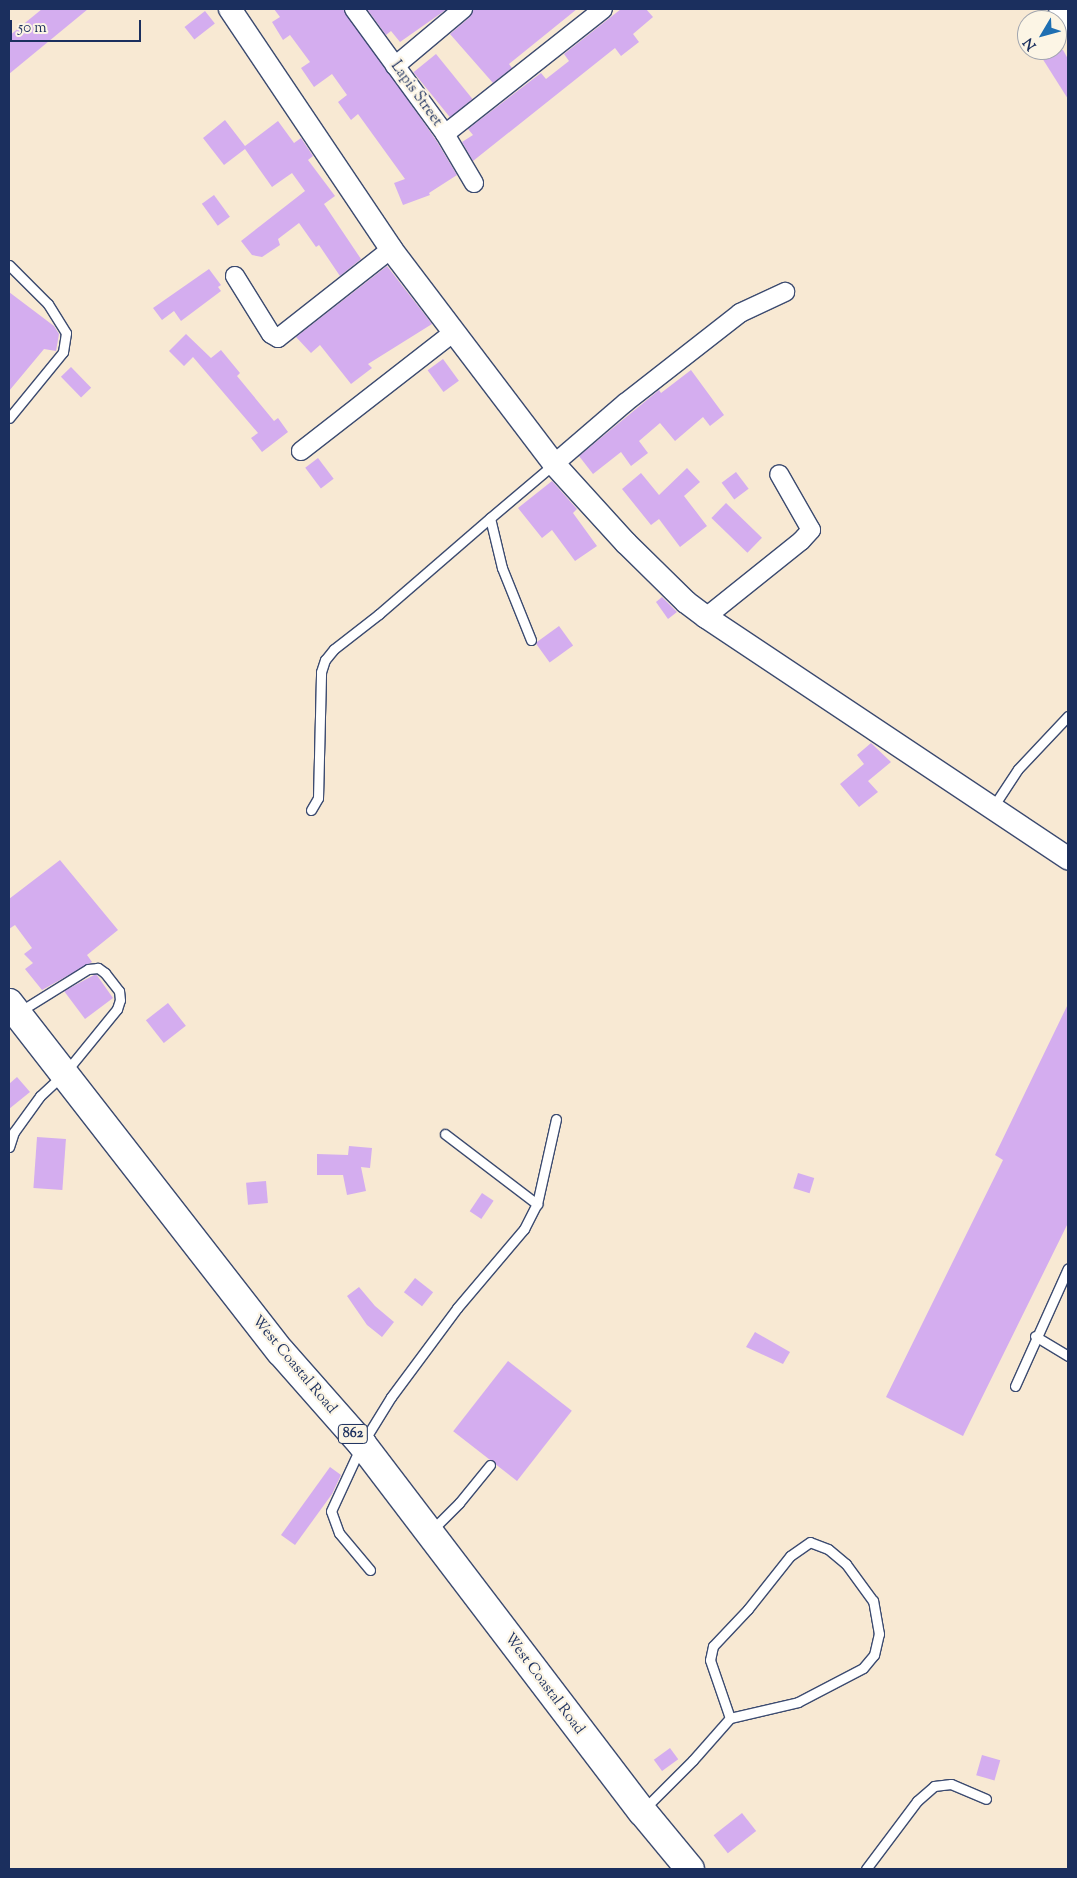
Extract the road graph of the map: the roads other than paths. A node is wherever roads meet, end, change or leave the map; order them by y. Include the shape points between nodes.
1 (230, 9) edge
2 (354, 9) edge
3 (463, 9) edge
4 (603, 9) edge
5 (1058, 9) edge
6 (1068, 26) edge
7 (395, 66) junction
8 (445, 134) junction
9 (474, 183) dead end
10 (391, 249) junction
11 (9, 265) edge
12 (235, 276) dead end
13 (785, 292) dead end
14 (454, 332) junction
15 (9, 418) edge
16 (301, 451) dead end
17 (554, 464) junction
18 (779, 474) dead end
19 (490, 518) junction
20 (706, 617) junction
21 (532, 640) dead end
22 (1068, 716) edge
23 (993, 807) junction
24 (311, 810) dead end
25 (1068, 858) edge
26 (13, 1008) edge
27 (64, 1074) junction
28 (556, 1119) dead end
29 (445, 1134) dead end
30 (9, 1146) edge
31 (537, 1204) junction
32 (1068, 1268) edge
33 (1036, 1336) junction
34 (1068, 1356) edge
35 (1014, 1386) dead end
36 (362, 1444) junction
37 (490, 1465) dead end
38 (429, 1533) junction
39 (370, 1570) dead end
40 (730, 1718) junction
41 (986, 1799) dead end
42 (642, 1811) junction
43 (690, 1869) edge
44 (866, 1869) edge

1 - 10 street
2 - 7 street, Lapis Street
3 - 7 street
4 - 8 street
5 - 6 street
7 - 8 street, Lapis Street
8 - 9 street, Lapis Street
10 - 12 street via 278,338 271,334
10 - 14 street
11 - 15 lane via 48,304 66,333 62,352
13 - 17 street via 740,313 625,403
14 - 16 street
14 - 17 street
17 - 19 lane
17 - 20 street via 626,543 686,602
18 - 20 street via 810,530 801,541
19 - 21 lane via 502,568
19 - 24 lane via 325,660 321,672 318,798
20 - 23 street
22 - 23 lane via 1018,769
23 - 25 street
26 - 27 main road, West Coastal Road / 862
26 - 27 lane via 88,969 98,968 105,972 119,991 117,1009
27 - 30 lane via 40,1096 14,1132
27 - 36 main road, West Coastal Road / 862 via 281,1352
28 - 31 lane
29 - 31 lane
31 - 36 lane via 524,1229 458,1308 391,1397
32 - 33 lane
33 - 34 lane
33 - 35 lane
36 - 38 main road, West Coastal Road / 862
36 - 39 lane via 331,1511 338,1533
37 - 38 lane
38 - 42 main road, West Coastal Road / 862
40 - 40 lane via 798,1702 863,1668 874,1655 879,1634 873,1601 846,1564 828,1549 810,1542 790,1556 713,1646 710,1660
40 - 42 lane
41 - 44 lane via 951,1784 934,1786 917,1801
42 - 43 main road, West Coastal Road / 862

